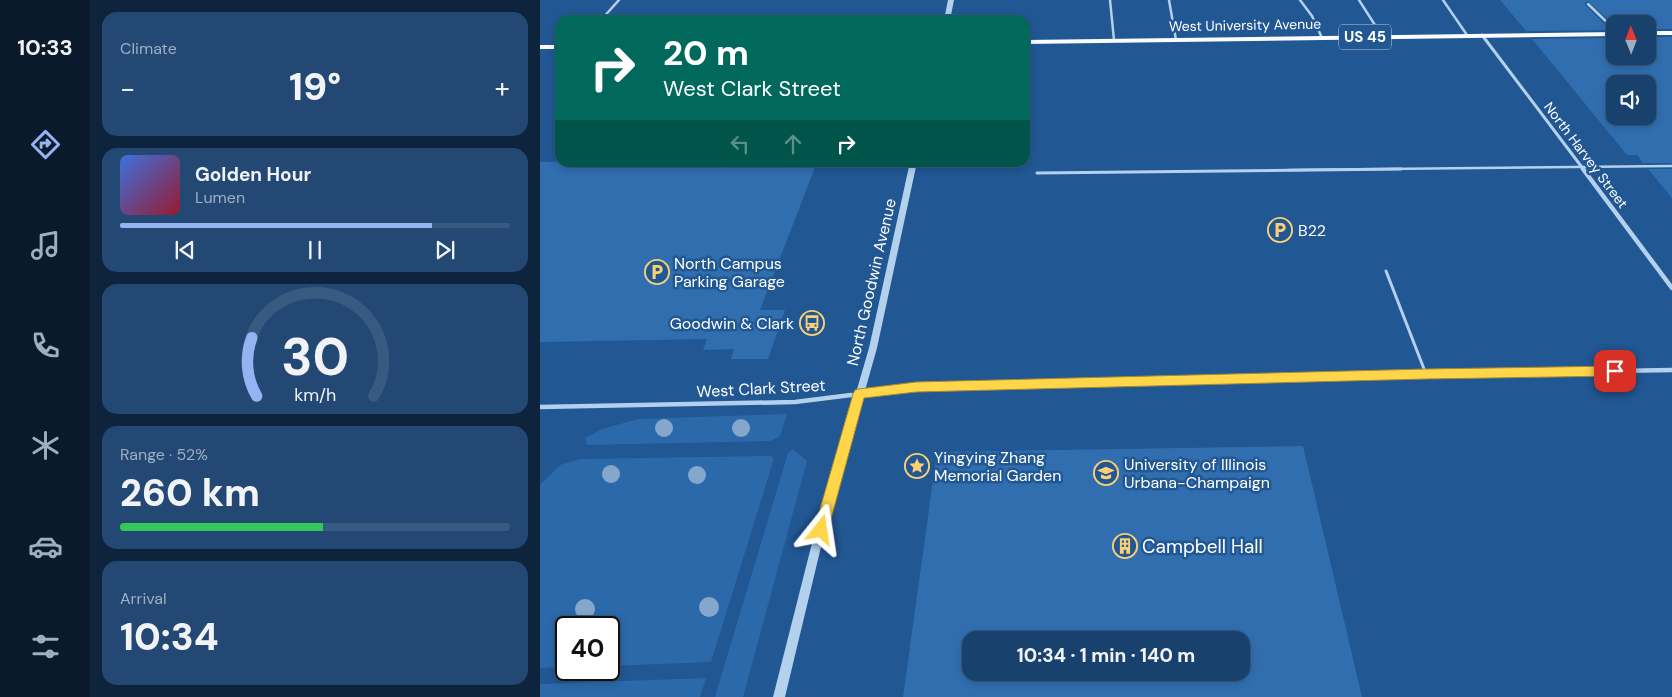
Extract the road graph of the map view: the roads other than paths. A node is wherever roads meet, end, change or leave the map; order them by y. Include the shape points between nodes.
1 (619, 0) edge
2 (951, 0) edge
3 (1110, 0) edge
4 (1169, 0) edge
5 (1300, 0) edge
6 (1359, 0) edge
7 (1443, 0) edge
8 (1588, 4) dead end
9 (606, 15) edge
10 (948, 15) edge
11 (1606, 23) edge
12 (1606, 32) edge
13 (1656, 33) edge
14 (1672, 33) edge
15 (1482, 35) junction
16 (1382, 36) junction
17 (1467, 36) junction
18 (1322, 38) junction
19 (1114, 40) junction
20 (1176, 40) junction
21 (1030, 42) edge
22 (540, 47) edge
23 (555, 47) edge
24 (1672, 166) edge
25 (913, 167) edge
26 (1581, 168) junction
27 (1037, 173) dead end
28 (1386, 271) dead end
29 (1672, 288) edge
30 (1672, 370) edge
31 (1426, 374) junction
32 (859, 394) junction
33 (540, 407) edge
34 (779, 697) edge

1 - 9 lane
2 - 10 street
3 - 19 lane
4 - 20 lane
5 - 18 lane
6 - 16 lane
7 - 17 lane
8 - 11 lane
12 - 15 main road, West University Avenue / US 45
13 - 14 main road
15 - 17 main road, West University Avenue / US 45
15 - 26 street, North Harvey Street
16 - 17 main road, West University Avenue / US 45
16 - 18 main road, West University Avenue / US 45
18 - 20 main road, West University Avenue / US 45
19 - 20 main road, West University Avenue / US 45
19 - 21 main road, West University Avenue / US 45
22 - 23 main road
24 - 26 lane
25 - 32 street, North Goodwin Avenue via 873,348
26 - 27 lane
26 - 29 street, North Harvey Street
28 - 31 lane
30 - 31 street, West Clark Street
31 - 32 street, West Clark Street via 916,387
32 - 33 lane, West Clark Street via 795,402
32 - 34 street, North Goodwin Avenue via 816,547

